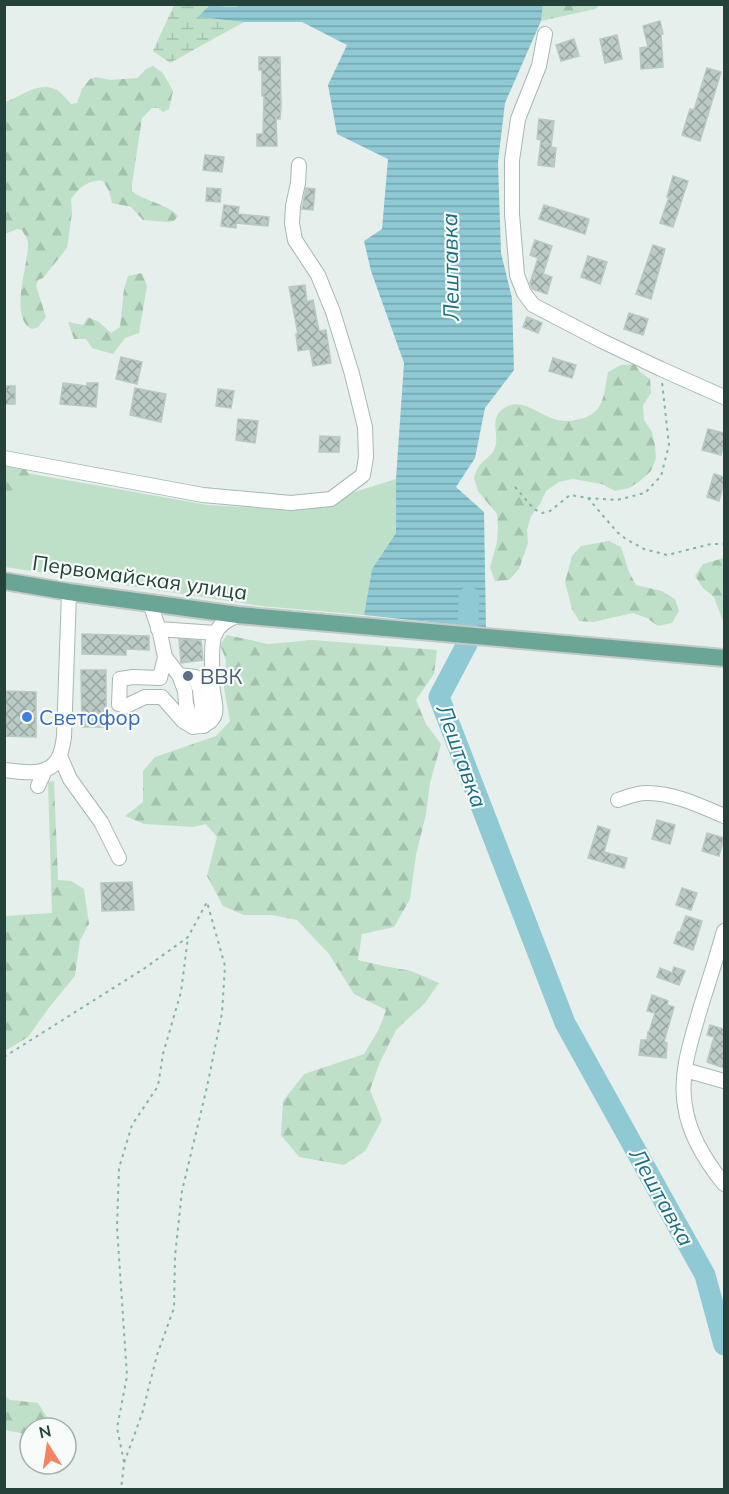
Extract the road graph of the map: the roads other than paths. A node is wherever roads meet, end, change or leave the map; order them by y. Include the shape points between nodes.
1 (545, 34) dead end
2 (299, 165) dead end
3 (724, 397) edge
4 (4, 458) edge
5 (4, 581) edge
6 (69, 592) junction
7 (150, 603) junction
8 (238, 615) junction
9 (158, 629) junction
10 (216, 633) junction
11 (165, 657) junction
12 (724, 658) edge
13 (160, 678) junction
14 (162, 697) junction
15 (198, 726) junction
16 (60, 756) junction
17 (4, 770) edge
18 (45, 770) junction
19 (38, 786) dead end
20 (618, 800) dead end
21 (724, 816) edge
22 (118, 858) dead end
23 (724, 931) edge
24 (719, 969) edge
25 (685, 1070) junction
26 (724, 1081) edge
27 (724, 1184) edge

1 - 3 street via 539,66 518,119 512,160 517,275 524,293 533,305 602,341
2 - 4 street via 292,223 296,240 318,276 333,312 352,374 365,427 363,475 331,499 291,503 203,495
5 - 6 main road, Первомайская улица
6 - 7 main road, Первомайская улица
6 - 16 street
7 - 8 main road, Первомайская улица
7 - 9 street
8 - 10 street via 223,621
8 - 12 main road, Первомайская улица
9 - 10 street
9 - 11 street
10 - 15 street via 212,641 212,686 216,708 213,718
11 - 13 street
11 - 15 street via 179,675 186,704
13 - 14 street
13 - 14 street via 120,679 119,704 126,706 145,697
14 - 15 street via 183,721
16 - 18 street
16 - 22 street via 70,779 101,822
17 - 18 street
18 - 19 street
20 - 21 street via 634,794 660,794
23 - 24 street
24 - 25 street via 695,1027
25 - 26 street
25 - 27 street via 688,1119 699,1146

